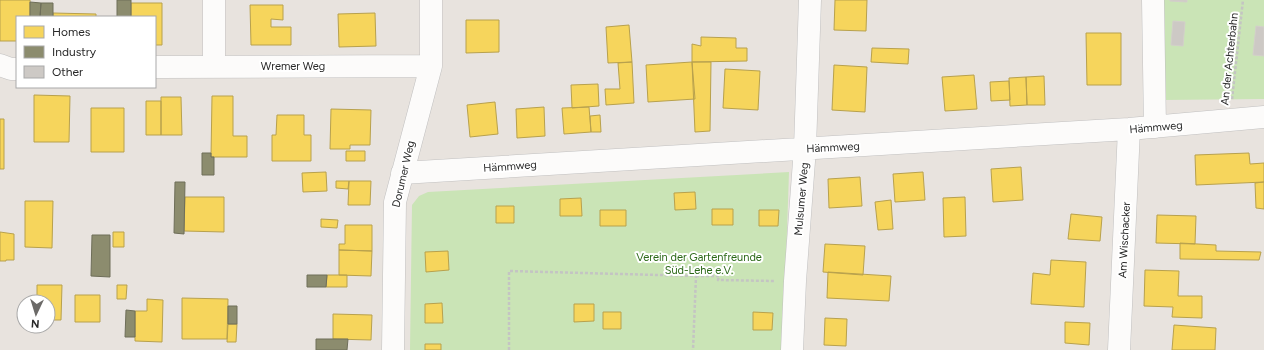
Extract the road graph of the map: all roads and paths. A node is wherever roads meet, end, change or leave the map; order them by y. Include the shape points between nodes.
1 (214, 0) edge
2 (431, 0) edge
3 (810, 0) edge
4 (1153, 0) edge
5 (1243, 0) edge
6 (0, 65) edge
7 (431, 66) junction
8 (156, 67) edge
9 (214, 67) junction
10 (16, 69) edge
11 (1264, 117) edge
12 (1230, 120) junction
13 (1155, 127) junction
14 (1129, 129) junction
15 (805, 148) junction
16 (402, 173) junction
17 (696, 276) junction
18 (795, 281) junction
19 (393, 350) edge
20 (508, 350) edge
21 (693, 350) edge
22 (792, 350) edge
23 (1119, 350) edge

1 - 9 street
2 - 7 street, Dorumer Weg
3 - 15 street, Mulsumer Weg
4 - 13 street
5 - 12 path, An der Achterbahn
6 - 10 street
7 - 9 street, Wremer Weg
7 - 16 street, Dorumer Weg
8 - 9 street, Wremer Weg
11 - 12 street, Hämmweg
12 - 13 street, Hämmweg
13 - 14 street, Hämmweg
14 - 15 street, Hämmweg
14 - 23 street, Am Wischacker
15 - 16 street, Hämmweg
15 - 18 street, Mulsumer Weg
16 - 19 street, Dorumer Weg via 395,202
17 - 18 path via 718,276 718,280
17 - 20 path via 508,271
17 - 21 path
18 - 22 street, Mulsumer Weg

